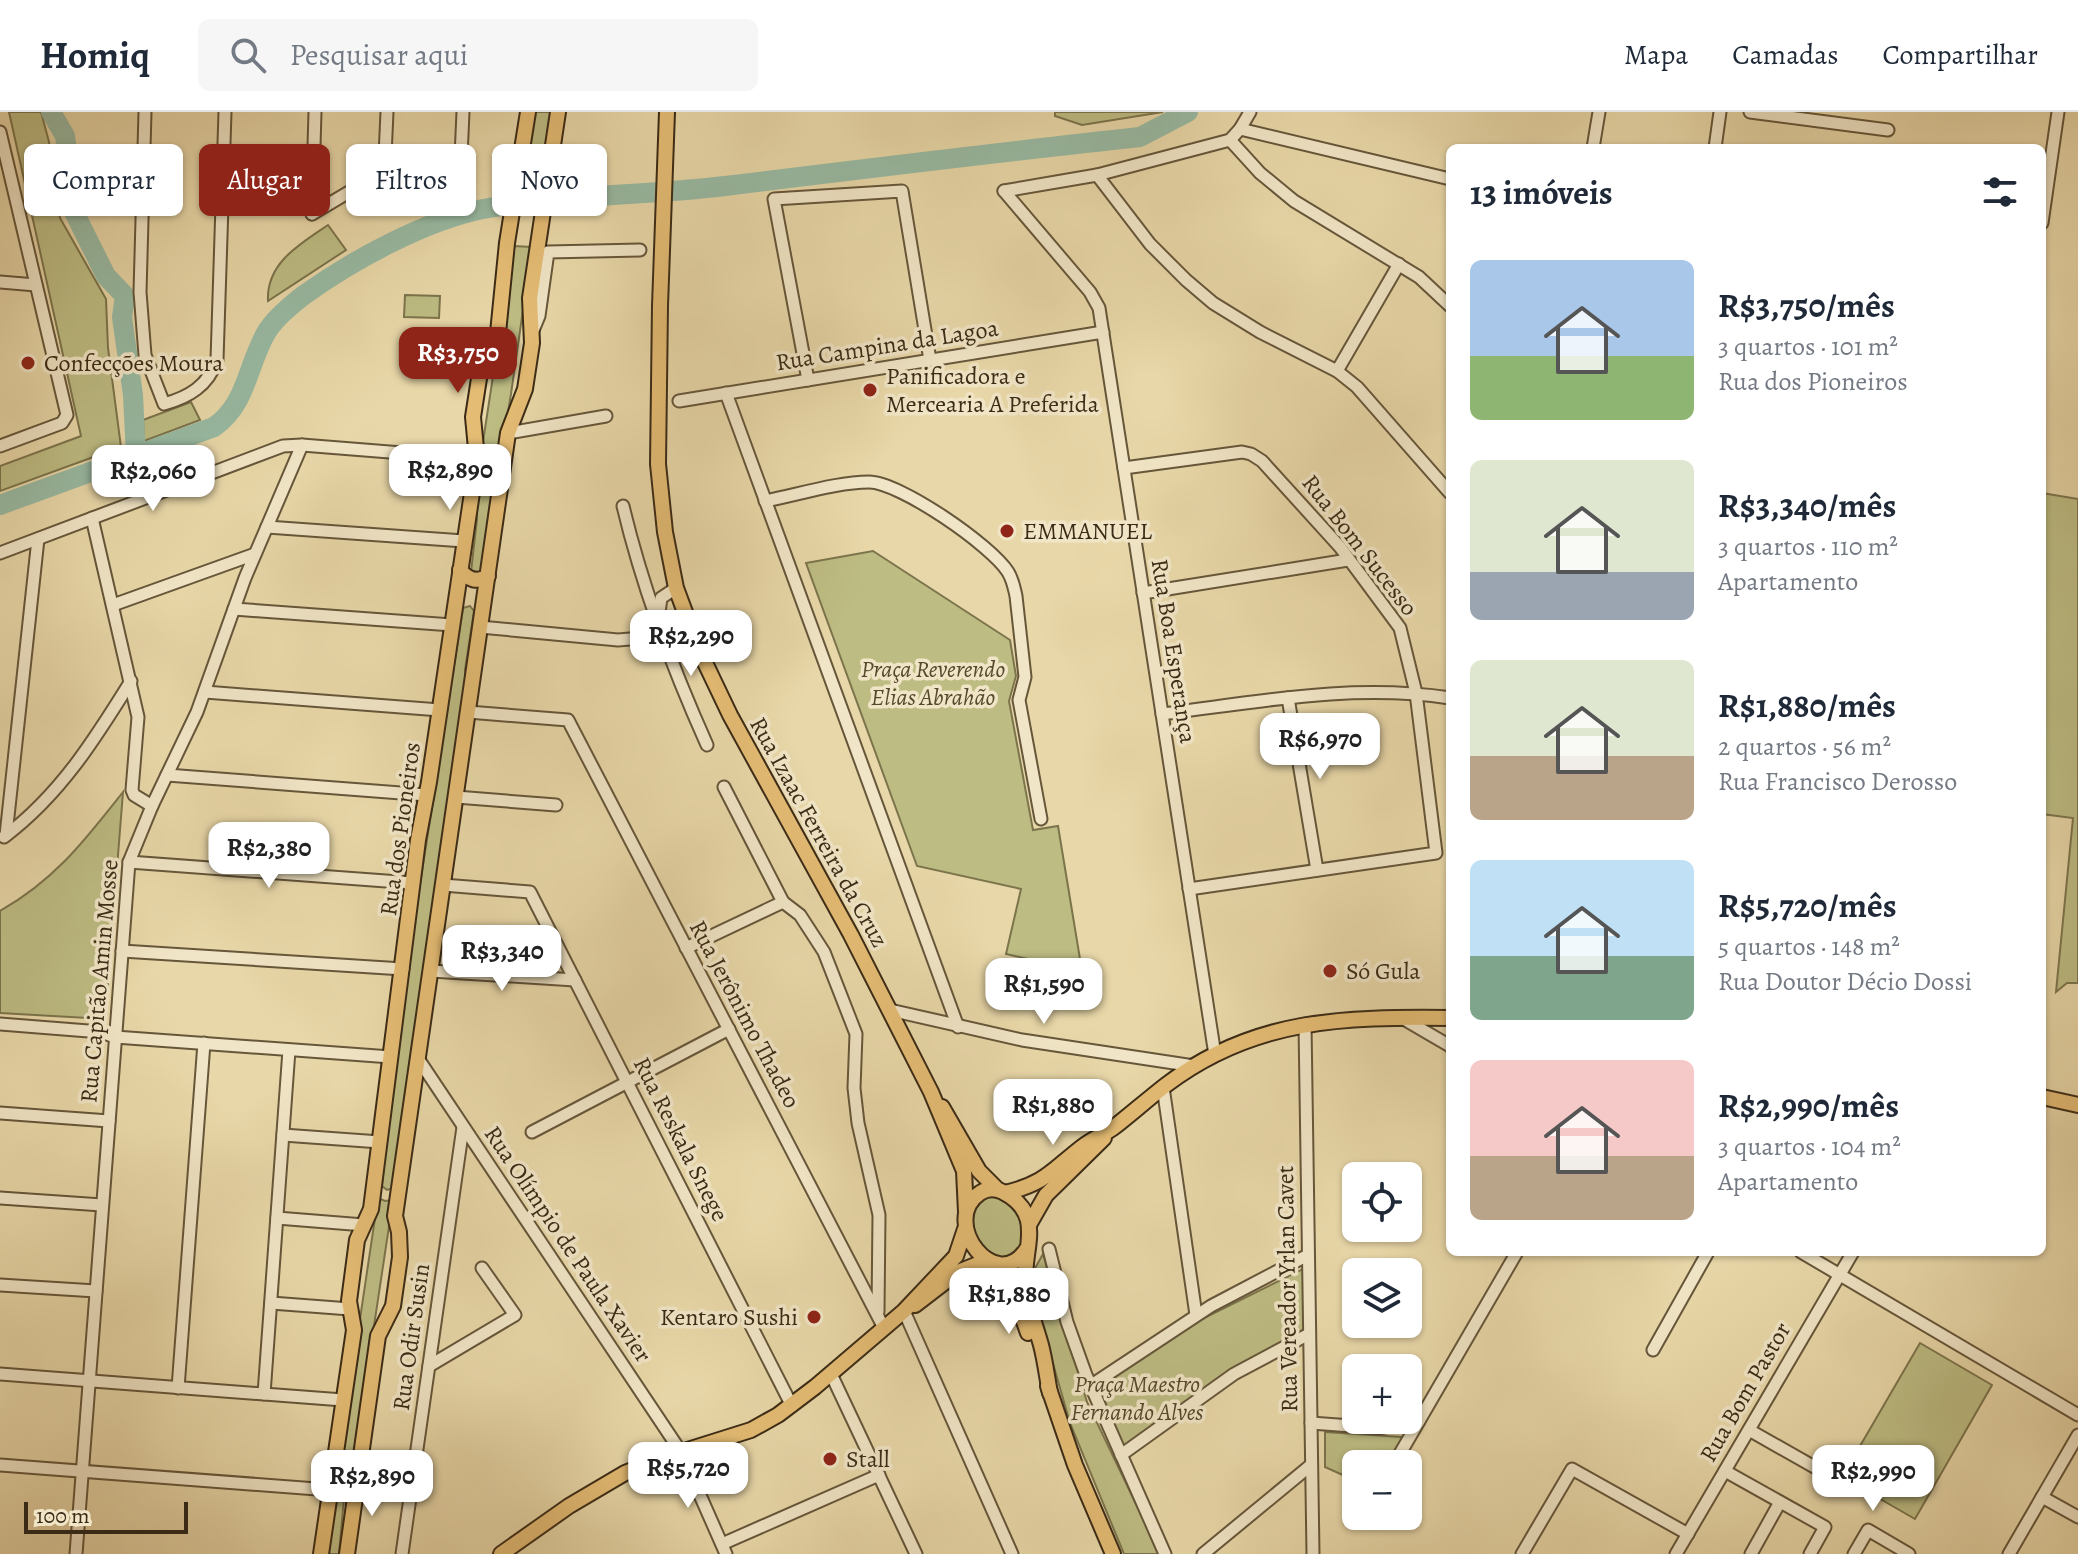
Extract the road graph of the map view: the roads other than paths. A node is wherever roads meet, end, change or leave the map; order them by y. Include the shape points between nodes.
1 (145, 112) edge
2 (225, 112) edge
3 (315, 112) edge
4 (387, 112) edge
5 (463, 112) edge
6 (528, 112) edge
7 (558, 112) edge
8 (667, 112) edge
9 (1250, 112) edge
10 (1599, 112) edge
11 (1720, 112) edge
12 (1750, 112) edge
13 (2058, 112) edge
14 (1240, 129) junction
15 (1888, 130) dead end
16 (0, 132) edge
17 (1230, 140) junction
18 (386, 144) edge
19 (462, 144) edge
20 (1594, 144) edge
21 (1716, 144) edge
22 (1097, 175) junction
23 (1446, 178) edge
24 (346, 194) edge
25 (2046, 195) edge
26 (543, 247) junction
27 (640, 250) dead end
28 (1399, 264) junction
29 (0, 282) edge
30 (36, 285) junction
31 (1446, 302) edge
32 (1103, 332) junction
33 (930, 360) junction
34 (1337, 371) junction
35 (808, 380) junction
36 (726, 393) junction
37 (679, 401) dead end
38 (606, 416) dead end
39 (508, 433) junction
40 (302, 445) junction
41 (0, 446) edge
42 (477, 459) junction
43 (1124, 468) junction
44 (1446, 488) edge
45 (765, 501) junction
46 (623, 506) dead end
47 (92, 518) junction
48 (267, 527) junction
49 (38, 539) junction
50 (464, 541) junction
51 (0, 553) edge
52 (255, 554) junction
53 (1348, 560) junction
54 (460, 570) junction
55 (488, 576) junction
56 (676, 588) junction
57 (1143, 593) junction
58 (113, 605) junction
59 (455, 605) junction
60 (234, 609) junction
61 (483, 610) junction
62 (452, 625) junction
63 (480, 627) junction
64 (657, 627) junction
65 (131, 681) junction
66 (205, 692) junction
67 (1416, 693) junction
68 (1446, 697) edge
69 (1288, 698) junction
70 (440, 710) junction
71 (468, 712) junction
72 (1162, 714) junction
73 (707, 745) dead end
74 (167, 775) junction
75 (724, 787) dead end
76 (427, 795) junction
77 (456, 797) junction
78 (556, 805) dead end
79 (152, 806) junction
80 (1041, 819) dead end
81 (3, 837) edge
82 (129, 862) junction
83 (1317, 870) junction
84 (413, 883) junction
85 (443, 885) junction
86 (1189, 889) junction
87 (783, 902) junction
88 (686, 948) junction
89 (122, 951) junction
90 (403, 969) junction
91 (431, 971) junction
92 (575, 980) junction
93 (890, 1010) junction
94 (1402, 1017) junction
95 (1446, 1018) edge
96 (0, 1024) edge
97 (1305, 1024) junction
98 (958, 1027) junction
99 (729, 1029) junction
100 (115, 1037) junction
101 (204, 1043) junction
102 (1446, 1044) edge
103 (289, 1050) junction
104 (1215, 1055) junction
105 (391, 1057) junction
106 (419, 1060) junction
107 (1194, 1066) junction
108 (627, 1082) junction
109 (1163, 1087) junction
110 (931, 1092) junction
111 (2046, 1098) edge
112 (2078, 1105) edge
113 (0, 1113) edge
114 (109, 1121) junction
115 (463, 1127) junction
116 (1112, 1129) junction
117 (532, 1132) dead end
118 (283, 1135) junction
119 (380, 1142) junction
120 (374, 1185) junction
121 (400, 1187) junction
122 (1001, 1191) junction
123 (0, 1198) edge
124 (102, 1205) junction
125 (966, 1212) junction
126 (277, 1218) junction
127 (1030, 1223) junction
128 (364, 1225) junction
129 (965, 1229) junction
130 (1028, 1247) junction
131 (1049, 1249) dead end
132 (1308, 1255) junction
133 (1515, 1256) edge
134 (1706, 1256) edge
135 (1808, 1256) edge
136 (1851, 1256) edge
137 (991, 1262) junction
138 (482, 1268) dead end
139 (1839, 1275) junction
140 (0, 1285) edge
141 (96, 1291) junction
142 (271, 1303) junction
143 (350, 1309) junction
144 (904, 1311) junction
145 (1196, 1315) junction
146 (881, 1322) junction
147 (1309, 1334) junction
148 (1653, 1350) dead end
149 (429, 1366) junction
150 (0, 1374) edge
151 (831, 1374) junction
152 (89, 1381) junction
153 (1090, 1386) junction
154 (178, 1388) junction
155 (1050, 1393) junction
156 (264, 1394) junction
157 (343, 1400) junction
158 (792, 1406) junction
159 (2078, 1415) edge
160 (1422, 1416) edge
161 (1311, 1423) junction
162 (1342, 1425) edge
163 (1749, 1430) junction
164 (2078, 1435) edge
165 (681, 1452) junction
166 (1121, 1455) junction
167 (0, 1465) edge
168 (1311, 1465) junction
169 (333, 1469) junction
170 (82, 1471) junction
171 (1725, 1471) junction
172 (879, 1475) junction
173 (358, 1477) junction
174 (1839, 1481) dead end
175 (330, 1490) junction
176 (2042, 1497) junction
177 (1780, 1502) junction
178 (2078, 1517) edge
179 (1688, 1534) junction
180 (724, 1549) edge
181 (76, 1554) edge
182 (321, 1554) edge
183 (347, 1554) edge
184 (402, 1554) edge
185 (501, 1554) edge
186 (915, 1554) edge
187 (1012, 1554) edge
188 (1113, 1554) edge
189 (1165, 1554) edge
190 (1203, 1554) edge
191 (1313, 1554) edge
192 (1522, 1554) edge
193 (1676, 1554) edge
194 (1751, 1554) edge
195 (1810, 1554) edge
196 (1854, 1554) edge
197 (1909, 1554) edge
198 (2009, 1554) edge

1 - 2 street via 140,292 145,355 164,404 187,397 212,376 217,360
3 - 24 street via 312,214
4 - 18 street
5 - 19 street
6 - 42 main road, Rua dos Pioneiros via 497,343 480,372 473,417
7 - 26 main road
8 - 56 main road, Rua Izaac Ferreira da Cruz via 658,464
9 - 14 street
10 - 20 street
11 - 21 street
12 - 15 street
13 - 25 street
14 - 17 street
14 - 23 street
16 - 30 street
17 - 22 street
17 - 28 street via 1294,201
22 - 32 street, Rua Boa Esperança via 1004,191 1090,292
22 - 34 street via 1150,244 1213,303
26 - 27 street
26 - 39 main road via 530,298 525,389
28 - 31 street
28 - 34 street
29 - 30 street
30 - 41 street via 67,415 62,423
32 - 33 street, Rua Campina da Lagoa
32 - 43 street, Rua Boa Esperança
33 - 35 street, Rua Campina da Lagoa
33 - 35 street via 902,191 774,199
34 - 44 street
35 - 36 street, Rua Campina da Lagoa
36 - 37 street, Rua Campina da Lagoa
36 - 45 street
38 - 39 street
39 - 55 main road
40 - 42 street
40 - 47 street via 276,447
40 - 48 street, Rua Capitão Amin Mosse
42 - 50 main road, Rua dos Pioneiros
43 - 53 street, Rua Bom Sucesso via 1232,452 1251,454 1271,469
43 - 57 street, Rua Boa Esperança
45 - 80 street via 881,483 918,500 999,561 1014,583 1025,677 1019,700
45 - 98 street
46 - 64 street
47 - 49 street
47 - 58 street
48 - 50 street
48 - 52 street, Rua Capitão Amin Mosse
49 - 51 street
49 - 81 street
50 - 54 main road, Rua dos Pioneiros
52 - 58 street
52 - 60 street, Rua Capitão Amin Mosse
53 - 57 street
53 - 67 street, Rua Bom Sucesso via 1400,628
54 - 55 main road via 475,580
54 - 59 main road, Rua dos Pioneiros
55 - 61 main road
56 - 64 street via 661,598
56 - 93 main road, Rua Izaac Ferreira da Cruz via 724,703
57 - 72 street, Rua Boa Esperança
58 - 65 street
59 - 61 main road via 473,598
59 - 62 main road, Rua dos Pioneiros
60 - 62 street
60 - 66 street, Rua Capitão Amin Mosse
61 - 63 main road
62 - 70 main road, Rua dos Pioneiros
63 - 64 street via 618,640 642,638
63 - 71 main road
64 - 73 street
65 - 79 street via 138,730 132,790
65 - 81 street via 78,763
66 - 70 street
66 - 74 street, Rua Capitão Amin Mosse
67 - 68 street
67 - 69 street via 1353,691
67 - 83 street, Rua Bom Sucesso via 1436,853
69 - 72 street
69 - 83 street
70 - 76 main road, Rua dos Pioneiros
71 - 77 main road
71 - 88 street, Rua Jerônimo Thadeo via 568,720
72 - 86 street, Rua Boa Esperança
74 - 76 street
74 - 79 street, Rua Capitão Amin Mosse
75 - 87 street
76 - 84 main road, Rua dos Pioneiros
77 - 78 street
77 - 85 main road
79 - 82 street, Rua Capitão Amin Mosse
82 - 84 street
82 - 89 street, Rua Capitão Amin Mosse
83 - 86 street
84 - 90 main road, Rua dos Pioneiros
85 - 91 main road
85 - 92 street, Rua Reskala Snege via 530,892
86 - 104 street, Rua Boa Esperança
87 - 88 street
87 - 146 street via 800,915 824,952 856,1034 856,1114 879,1215
88 - 99 street, Rua Jerônimo Thadeo
89 - 90 street
89 - 100 street, Rua Capitão Amin Mosse
90 - 105 main road, Rua dos Pioneiros
91 - 92 street
91 - 106 main road
92 - 108 street, Rua Reskala Snege
93 - 98 street
93 - 110 main road, Rua Izaac Ferreira da Cruz
94 - 95 main road
94 - 97 main road
94 - 102 street
96 - 100 street
97 - 104 main road
97 - 132 street, Rua Vereador Yrlan Cavet
98 - 107 street
99 - 108 street
99 - 146 street, Rua Jerônimo Thadeo
100 - 101 street
100 - 114 street, Rua Capitão Amin Mosse
101 - 103 street
101 - 154 street
103 - 105 street
103 - 118 street
104 - 107 main road
105 - 119 main road, Rua dos Pioneiros
106 - 115 street, Rua Olímpio de Paula Xavier
106 - 121 main road
107 - 109 main road
108 - 117 street
108 - 158 street, Rua Reskala Snege
109 - 116 main road
109 - 145 street
110 - 122 main road, Rua Izaac Ferreira da Cruz via 979,1171
110 - 125 main road, Rua Izaac Ferreira da Cruz via 964,1171
111 - 112 main road
113 - 114 street
114 - 124 street, Rua Capitão Amin Mosse
115 - 149 street, Rua Odir Susin
115 - 165 street, Rua Olímpio de Paula Xavier
116 - 122 main road via 1040,1182
116 - 127 main road via 1046,1195
118 - 119 street
118 - 126 street
119 - 120 main road, Rua dos Pioneiros
120 - 121 main road via 384,1193
120 - 128 main road, Rua dos Pioneiros
121 - 173 main road via 394,1301 378,1336
122 - 125 main road via 980,1192
122 - 127 main road via 1016,1200
123 - 124 street
124 - 141 street, Rua Capitão Amin Mosse
125 - 129 main road
126 - 128 street
126 - 142 street
127 - 130 main road
128 - 143 main road, Rua dos Pioneiros via 357,1240
129 - 137 main road
129 - 144 main road via 956,1256
130 - 137 main road via 1014,1263
130 - 155 main road via 1025,1287
131 - 153 street
132 - 145 street
132 - 147 street, Rua Vereador Yrlan Cavet
133 - 160 street
134 - 148 street
135 - 139 street
136 - 139 street, Rua Bom Pastor
137 - 144 main road via 958,1272
137 - 155 main road via 1013,1289
138 - 149 street via 515,1315
139 - 159 street
139 - 163 street, Rua Bom Pastor
140 - 141 street
141 - 152 street, Rua Capitão Amin Mosse
142 - 143 street
142 - 156 street
143 - 157 main road, Rua dos Pioneiros via 354,1330
144 - 146 main road
144 - 187 street
145 - 153 street
146 - 151 main road
147 - 161 street, Rua Vereador Yrlan Cavet
147 - 166 street via 1234,1374
149 - 184 street, Rua Odir Susin
150 - 152 street
151 - 158 main road
151 - 172 street
152 - 154 street
152 - 170 street, Rua Capitão Amin Mosse
153 - 166 street
154 - 156 street
155 - 188 main road
156 - 157 street
157 - 169 main road, Rua dos Pioneiros
158 - 165 main road via 751,1430
161 - 162 street
161 - 168 street, Rua Vereador Yrlan Cavet
163 - 171 street, Rua Bom Pastor
163 - 174 street
164 - 176 street
165 - 180 street, Rua Olímpio de Paula Xavier
165 - 185 main road via 607,1483
166 - 189 street
167 - 170 street
168 - 190 street
168 - 191 street, Rua Vereador Yrlan Cavet
169 - 173 main road via 343,1465
169 - 175 main road, Rua dos Pioneiros
170 - 175 street
170 - 181 street, Rua Capitão Amin Mosse
171 - 177 street
171 - 179 street, Rua Bom Pastor
172 - 180 street
172 - 186 street
173 - 183 main road
175 - 182 main road, Rua dos Pioneiros
176 - 178 street
176 - 198 street
177 - 194 street
177 - 195 street via 1825,1527
179 - 192 street via 1572,1469
179 - 193 street, Rua Bom Pastor
196 - 197 street via 1868,1530

